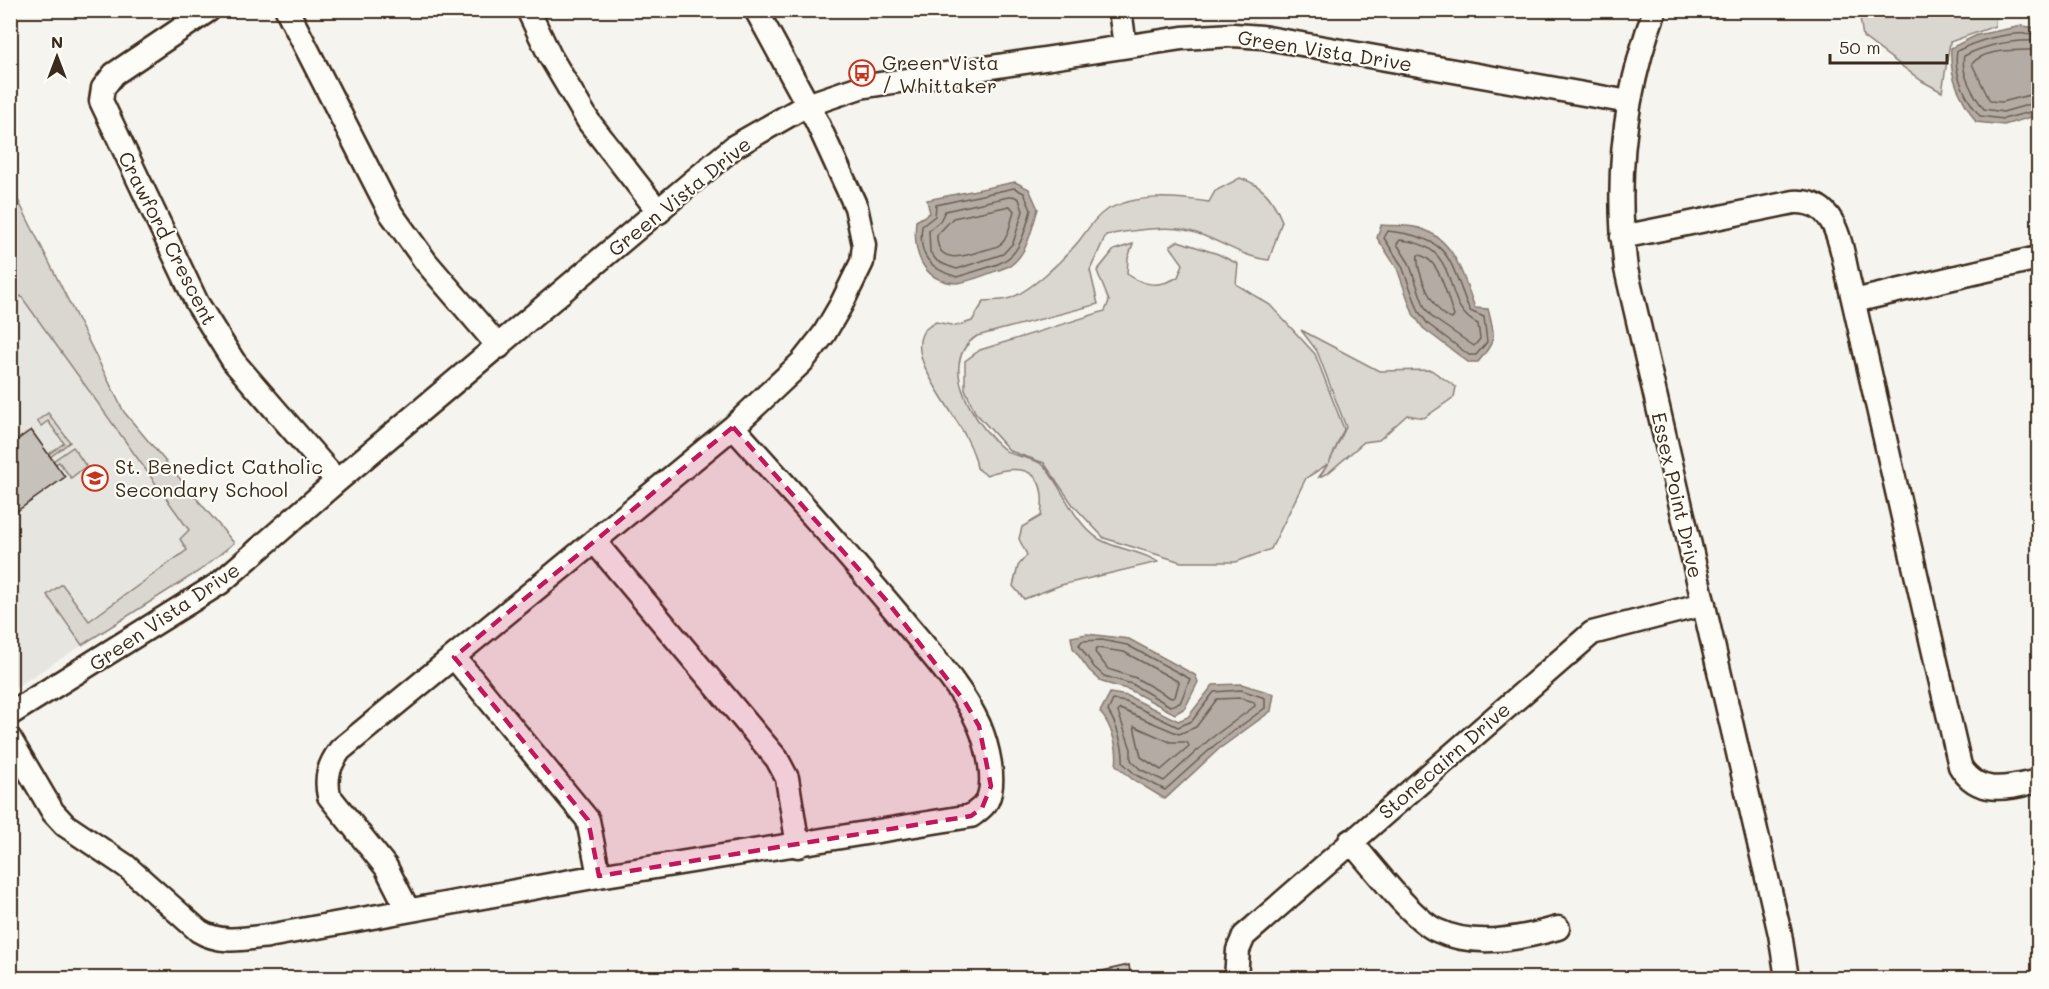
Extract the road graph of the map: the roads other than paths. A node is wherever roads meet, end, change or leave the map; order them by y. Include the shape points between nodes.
1 (209, 10) edge
2 (287, 10) edge
3 (528, 10) edge
4 (756, 10) edge
5 (1120, 10) edge
6 (1655, 10) edge
7 (1125, 45) junction
8 (1629, 102) junction
9 (807, 105) junction
10 (659, 212) junction
11 (1622, 237) junction
12 (2038, 258) edge
13 (1854, 301) junction
14 (499, 347) junction
15 (733, 427) junction
16 (337, 481) junction
17 (594, 541) junction
18 (1704, 604) junction
19 (454, 657) junction
20 (10, 714) edge
21 (10, 739) edge
22 (2038, 781) edge
23 (1350, 841) junction
24 (798, 846) junction
25 (599, 876) junction
26 (408, 910) junction
27 (1558, 928) dead end
28 (1236, 978) edge
29 (1787, 978) edge

1 - 16 street, Crawford Crescent via 114,74 103,88 101,101 196,303 234,362
2 - 14 street via 390,212 426,262
3 - 10 street via 588,122
4 - 9 street
5 - 7 street
6 - 8 street, Essex Point Drive
7 - 8 street, Green Vista Drive via 1233,35 1262,37
7 - 9 street, Green Vista Drive via 860,87
8 - 11 street, Essex Point Drive via 1623,145
9 - 10 street, Green Vista Drive via 735,146
9 - 15 street via 856,207 864,245 862,262 824,334 802,362
10 - 14 street, Green Vista Drive
11 - 13 street via 1805,201 1826,212 1834,223
11 - 18 street, Essex Point Drive via 1652,387
12 - 13 street
13 - 22 street via 1960,766 1968,780 1980,786 2014,787
14 - 16 street, Green Vista Drive
15 - 17 street
15 - 24 street via 942,667 979,726 990,767 988,798 971,816
16 - 20 street, Green Vista Drive via 220,583
17 - 19 street
17 - 24 street via 777,759 787,778
18 - 23 street, Stonecairn Drive via 1592,633
18 - 29 street, Essex Point Drive
19 - 25 street via 588,820
19 - 26 street via 340,750 328,772 329,796 386,867
21 - 26 street via 53,812 65,825 126,866 209,938 238,940
23 - 27 street via 1419,918 1437,930 1468,938 1517,940
23 - 28 street, Stonecairn Drive via 1244,936 1238,950
24 - 25 street
25 - 26 street

